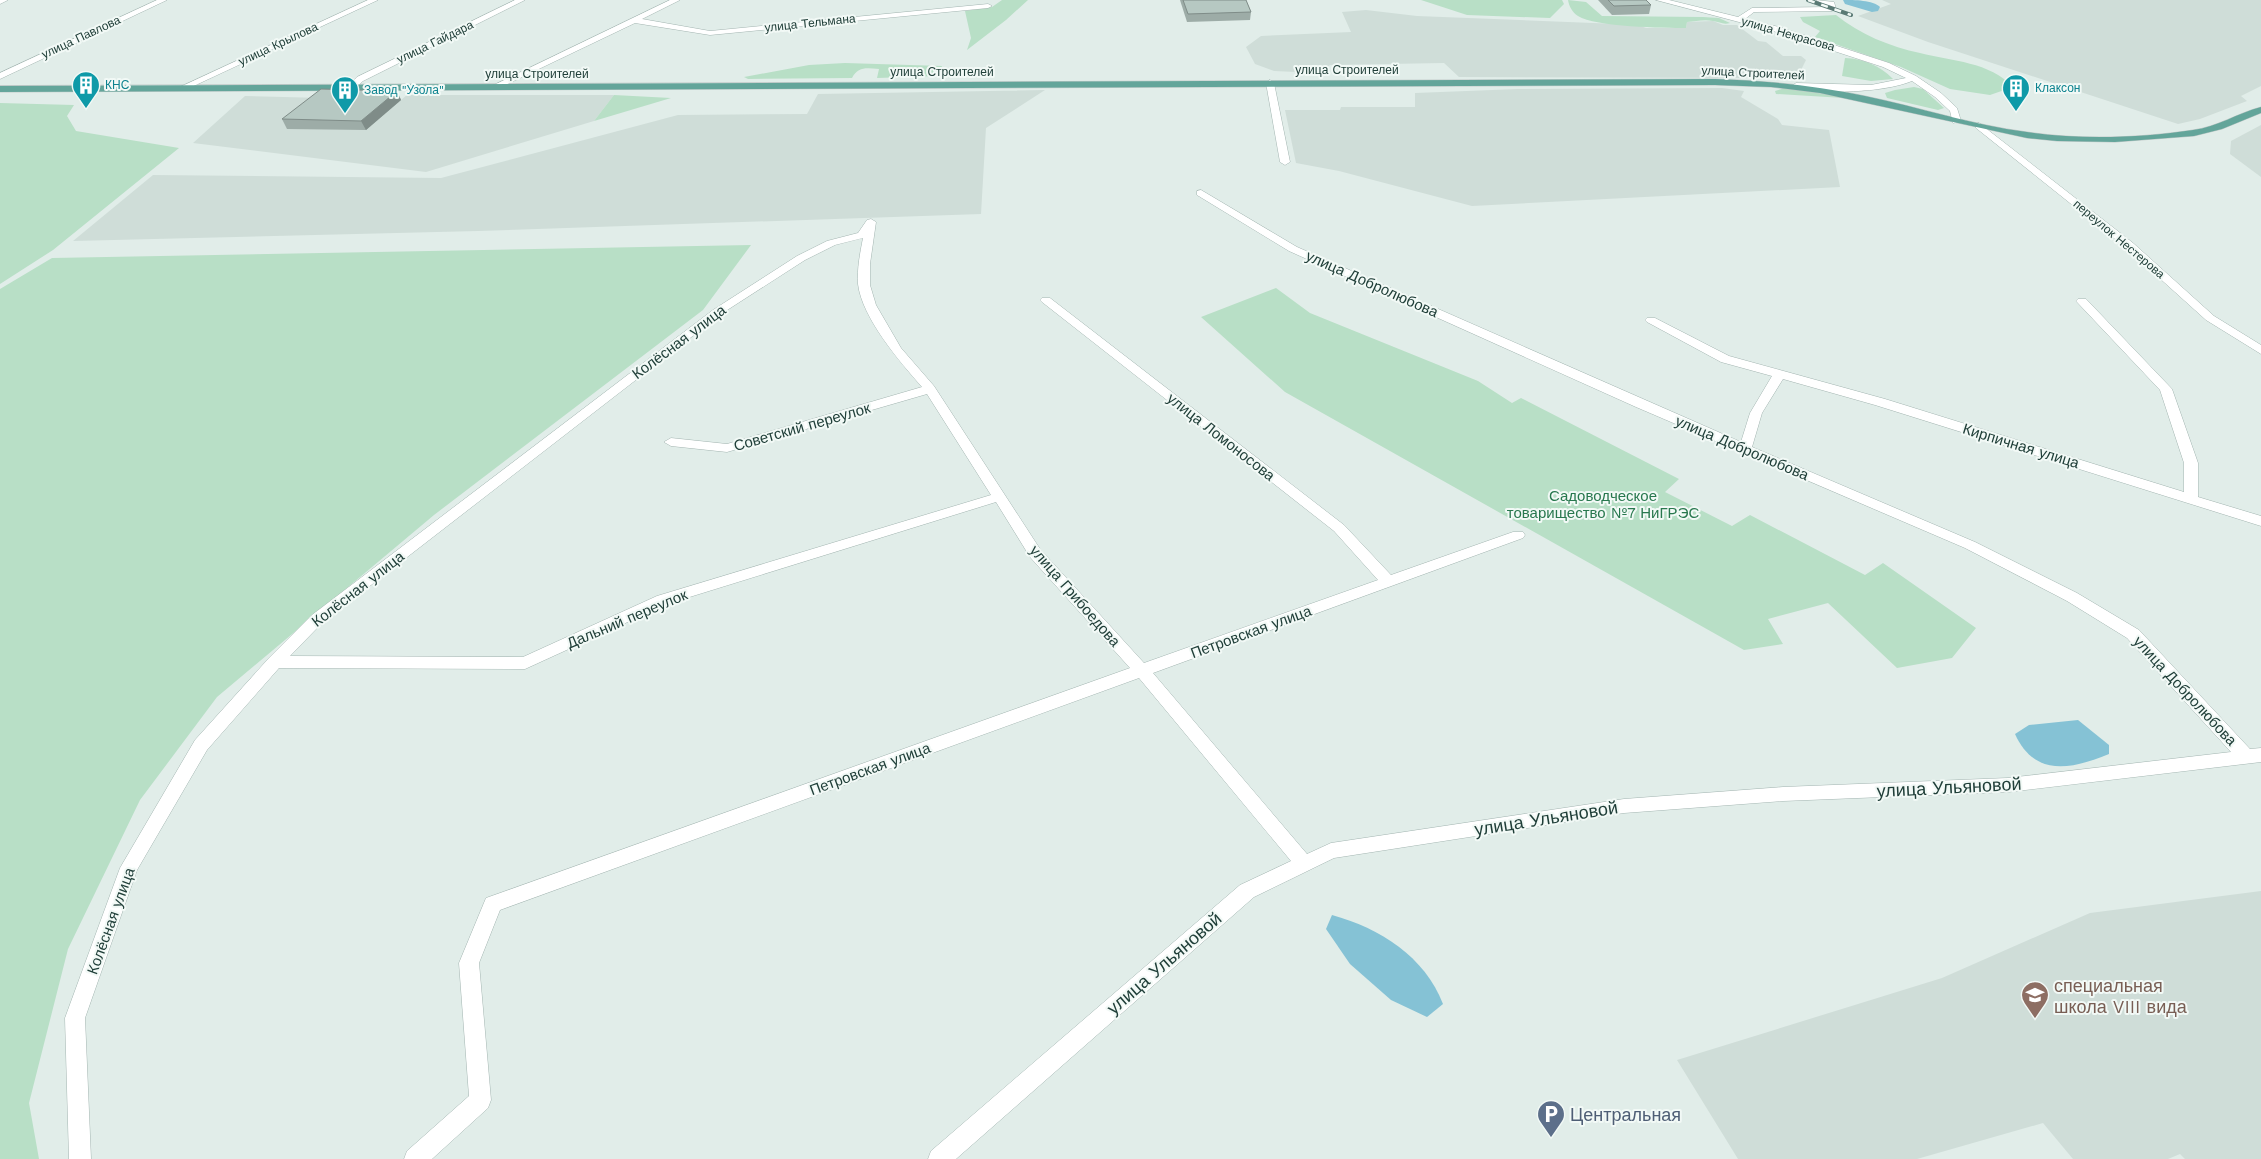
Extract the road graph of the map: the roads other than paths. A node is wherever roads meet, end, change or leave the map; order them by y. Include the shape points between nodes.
1 (4, 0) edge
2 (163, 0) edge
3 (374, 0) edge
4 (521, 0) edge
5 (676, 0) edge
6 (1660, 0) edge
7 (1820, 0) edge
8 (0, 2) edge
9 (988, 6) dead end
10 (633, 20) junction
11 (1739, 20) junction
12 (0, 76) edge
13 (1913, 78) junction
14 (1270, 83) junction
15 (496, 86) junction
16 (1796, 86) junction
17 (351, 87) junction
18 (1886, 87) junction
19 (182, 88) junction
20 (0, 89) edge
21 (1883, 102) junction
22 (2261, 110) edge
23 (1956, 121) junction
24 (1979, 126) junction
25 (1285, 162) dead end
26 (1201, 193) dead end
27 (871, 222) joint
28 (1046, 300) dead end
29 (2082, 301) dead end
30 (1652, 320) dead end
31 (2261, 350) edge
32 (1779, 375) junction
33 (930, 389) junction
34 (672, 442) dead end
35 (1745, 449) junction
36 (998, 496) junction
37 (2191, 499) junction
38 (2261, 520) edge
39 (1518, 535) dead end
40 (1388, 582) junction
41 (276, 662) junction
42 (1142, 671) junction
43 (2253, 756) edge
44 (1304, 864) junction
45 (80, 1159) edge
46 (415, 1159) edge
47 (939, 1159) edge

1 - 8 street
2 - 12 street, улица Павлова
3 - 19 street, улица Крылова
4 - 17 street, улица Гайдара
5 - 10 street
6 - 11 street, улица Некрасова
7 - 11 street via 1831,4 1832,9 1752,10
9 - 10 street, улица Тельмана via 710,33
10 - 15 street
11 - 13 street, улица Некрасова via 1839,49
13 - 18 street
13 - 23 street, улица Некрасова via 1954,110
14 - 15 main road, улица Строителей
14 - 16 main road, улица Строителей via 1715,82
14 - 25 street
15 - 17 main road, улица Строителей
16 - 18 street
16 - 21 main road, улица Строителей
17 - 19 main road, улица Строителей
18 - 21 street via 1876,94
19 - 20 main road, улица Строителей
21 - 23 main road, улица Строителей
22 - 24 main road, улица Строителей via 2204,131 2143,137 2057,138
23 - 24 main road, улица Строителей
24 - 31 street, переулок Нестерова via 2129,245 2210,318
26 - 35 street, улица Добролюбова via 1293,249
27 - 33 street, улица Грибоедова via 864,264 864,285 870,305 896,350
27 - 41 street, Колёсная улица via 862,235 831,243 816,251 718,312 317,619
28 - 40 street, улица Ломоносова via 1339,528
29 - 37 street via 2166,389 2191,463
30 - 32 street, Кирпичная улица via 1725,359
32 - 35 street via 1756,413
32 - 37 street, Кирпичная улица via 1880,402
33 - 34 street, Советский переулок via 726,448
33 - 36 street, улица Грибоедова
35 - 43 street, улица Добролюбова via 1970,545 2072,597 2126,629
36 - 41 street, Дальний переулок via 662,600 525,663
36 - 42 street, улица Грибоедова via 1035,553
37 - 38 street, Кирпичная улица
39 - 40 street, Петровская улица
40 - 42 street, Петровская улица
41 - 45 street, Колёсная улица via 202,745 129,868 76,1018
42 - 44 street, улица Грибоедова
42 - 46 street, Петровская улица via 494,904 469,963 480,1100
43 - 44 street, улица Ульяновой via 2008,785 1783,794 1624,806 1331,851
44 - 47 street, улица Ульяновой via 1246,891

